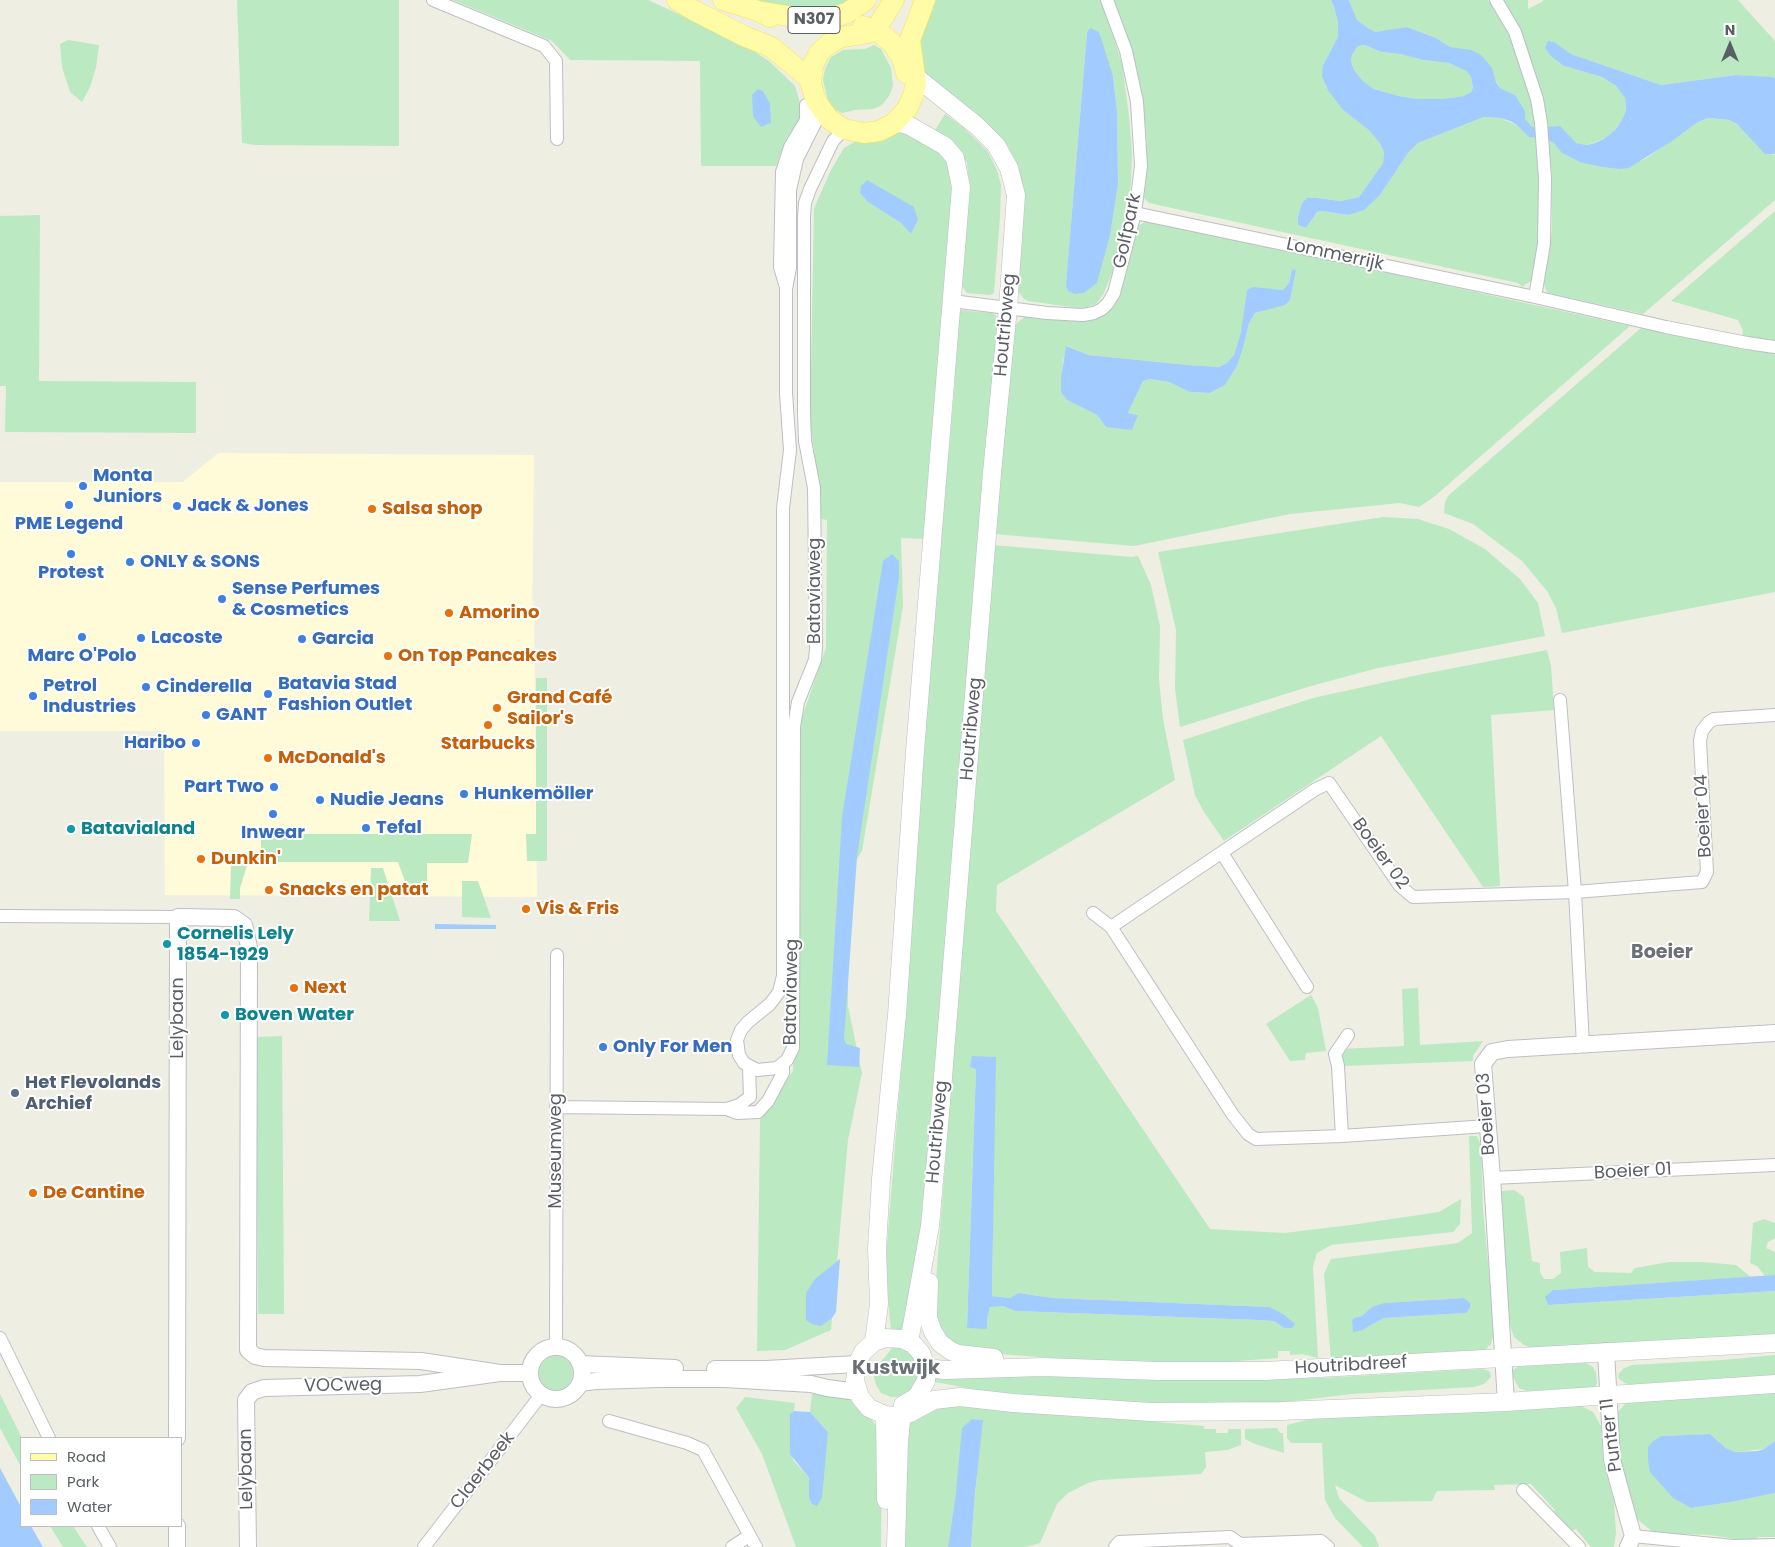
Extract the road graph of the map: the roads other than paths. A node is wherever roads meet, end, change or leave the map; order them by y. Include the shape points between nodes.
1 (433, 0) edge
2 (677, 0) edge
3 (723, 0) edge
4 (866, 0) edge
5 (882, 0) edge
6 (894, 0) edge
7 (925, 0) edge
8 (1107, 0) edge
9 (1496, 0) edge
10 (758, 11) junction
11 (867, 27) junction
12 (826, 34) junction
13 (905, 54) junction
14 (804, 77) junction
15 (912, 83) junction
16 (813, 105) junction
17 (893, 124) junction
18 (850, 130) junction
19 (557, 139) dead end
20 (1134, 213) junction
21 (1535, 297) junction
22 (952, 302) junction
23 (1008, 308) junction
24 (1775, 347) edge
25 (1560, 700) dead end
26 (1775, 715) edge
27 (1222, 853) junction
28 (1575, 892) junction
29 (1093, 914) dead end
30 (0, 916) edge
31 (178, 918) junction
32 (1111, 927) junction
33 (557, 956) dead end
34 (1307, 987) dead end
35 (1775, 1033) edge
36 (1348, 1035) dead end
37 (1583, 1045) junction
38 (783, 1064) junction
39 (749, 1066) junction
40 (556, 1107) junction
41 (727, 1109) junction
42 (1487, 1126) junction
43 (1342, 1136) junction
44 (1775, 1165) edge
45 (1492, 1178) junction
46 (930, 1226) junction
47 (0, 1338) edge
48 (879, 1340) junction
49 (909, 1342) junction
50 (1775, 1343) edge
51 (556, 1347) junction
52 (1606, 1351) junction
53 (1503, 1357) junction
54 (433, 1362) junction
55 (580, 1364) junction
56 (1043, 1367) junction
57 (927, 1368) junction
58 (500, 1373) junction
59 (529, 1373) junction
60 (859, 1380) junction
61 (434, 1382) junction
62 (580, 1382) junction
63 (1775, 1384) edge
64 (252, 1392) joint
65 (1607, 1394) junction
66 (541, 1395) junction
67 (925, 1396) junction
68 (1506, 1402) junction
69 (896, 1412) junction
70 (609, 1421) dead end
71 (49, 1437) edge
72 (177, 1437) edge
73 (1523, 1490) dead end
74 (99, 1527) edge
75 (177, 1527) edge
76 (1631, 1541) edge
77 (752, 1542) edge
78 (1230, 1542) edge
79 (1775, 1544) edge
80 (1733, 1546) edge
81 (110, 1547) edge
82 (177, 1547) edge
83 (248, 1547) edge
84 (424, 1547) edge
85 (732, 1547) edge
86 (886, 1547) edge
87 (896, 1547) edge
88 (1115, 1547) edge
89 (1328, 1547) edge
90 (1579, 1547) edge

1 - 19 street via 544,46 556,61
2 - 14 main road via 744,36
3 - 10 main road, N307
4 - 10 main road, N307 via 847,13 822,20
5 - 11 main road, N307 via 866,21
6 - 11 main road via 878,26
7 - 13 main road via 905,29
8 - 20 street, Golfpark via 1126,51 1137,102 1141,166
9 - 21 street via 1515,32 1537,99 1541,123 1545,179 1544,244
10 - 12 main road, N307 via 805,32
11 - 12 main road, N307 via 846,26
11 - 13 main road
11 - 14 main road, N307 via 862,35 842,37 830,43
12 - 14 main road, N307 via 808,52
13 - 15 main road via 906,70
14 - 16 main road
15 - 17 main road via 907,109
15 - 18 main road via 890,112 879,119 859,122
15 - 23 main road, Houtribweg via 977,126 1004,156 1016,195
16 - 18 main road via 829,120
16 - 39 street, Bataviaweg via 817,120 797,159 790,190 790,268 786,289 786,393 790,444 783,508 783,976 779,992 770,1004 740,1030 737,1048
17 - 18 main road via 871,132
17 - 22 main road via 910,126 945,146 955,158 961,187
18 - 38 street, Bataviaweg via 816,179 805,203 805,442 814,488 816,648 815,660 798,702 794,727 793,1048
20 - 21 street, Lommerrijk
20 - 23 street, Golfpark via 1114,293 1102,309 1094,314 1068,315
21 - 24 street, Lommerrijk via 1675,329
22 - 23 street, Golfpark
22 - 48 main road via 897,1015 881,1179 877,1248
23 - 46 main road, Houtribweg
25 - 28 street
26 - 28 street, Boeier 04 via 1714,719 1702,731 1707,872 1702,882
27 - 28 street, Boeier 02 via 1316,789 1330,783 1400,886 1413,897
27 - 32 street, Boeier 02
27 - 34 street
28 - 37 street
29 - 32 street
30 - 31 street
31 - 54 street, VOCweg via 234,918 244,925 249,947 248,1350 264,1358
31 - 72 street, Lelybaan
32 - 43 street via 1248,1134 1256,1139
33 - 40 street, Museumweg
35 - 37 street, Boeier 03
36 - 43 street via 1335,1054
37 - 42 street, Boeier 03 via 1492,1052 1483,1064
38 - 39 street, Bataviaweg via 777,1068 757,1070
38 - 41 street via 783,1073 758,1112 737,1113
39 - 41 street via 750,1097
40 - 41 street
40 - 51 street, Museumweg
42 - 43 street
42 - 45 street, Boeier 03
44 - 45 street, Boeier 01
45 - 53 street, Boeier 03
46 - 49 main road, Houtribweg
46 - 56 main road via 928,1318 940,1343 958,1354 1028,1361
47 - 71 street
48 - 49 main road via 896,1338
48 - 60 main road via 863,1352
49 - 57 main road via 922,1353
50 - 52 main road, Houtribdreef
51 - 55 street via 571,1352
51 - 59 street via 539,1353
52 - 53 main road, Houtribdreef
52 - 65 street, Punter 11
53 - 56 main road, Houtribdreef via 1265,1370
53 - 68 street, Boeier 03
54 - 58 street, VOCweg
54 - 61 street
55 - 60 street via 766,1369
55 - 62 street
56 - 57 main road, Houtribdreef
57 - 67 main road
58 - 59 street, VOCweg
58 - 61 street, VOCweg
59 - 66 street via 532,1385
60 - 62 street via 828,1380 810,1384 689,1379
60 - 69 main road via 863,1402 869,1408
61 - 64 street, VOCweg via 264,1388
62 - 66 street via 574,1392 564,1398 552,1399
63 - 65 main road
64 - 83 street, Lelybaan via 246,1400
65 - 68 main road
65 - 76 street, Punter 11 via 1612,1460
66 - 84 street, Claerbeek
67 - 68 main road via 934,1400 960,1397 1012,1404 1151,1412 1281,1411
67 - 69 main road via 910,1413
69 - 86 main road
69 - 87 main road
70 - 77 street via 703,1450
73 - 90 street
74 - 81 street
75 - 82 street
76 - 80 street
77 - 85 street
78 - 88 street via 1119,1542
78 - 89 street via 1321,1541
79 - 80 street

